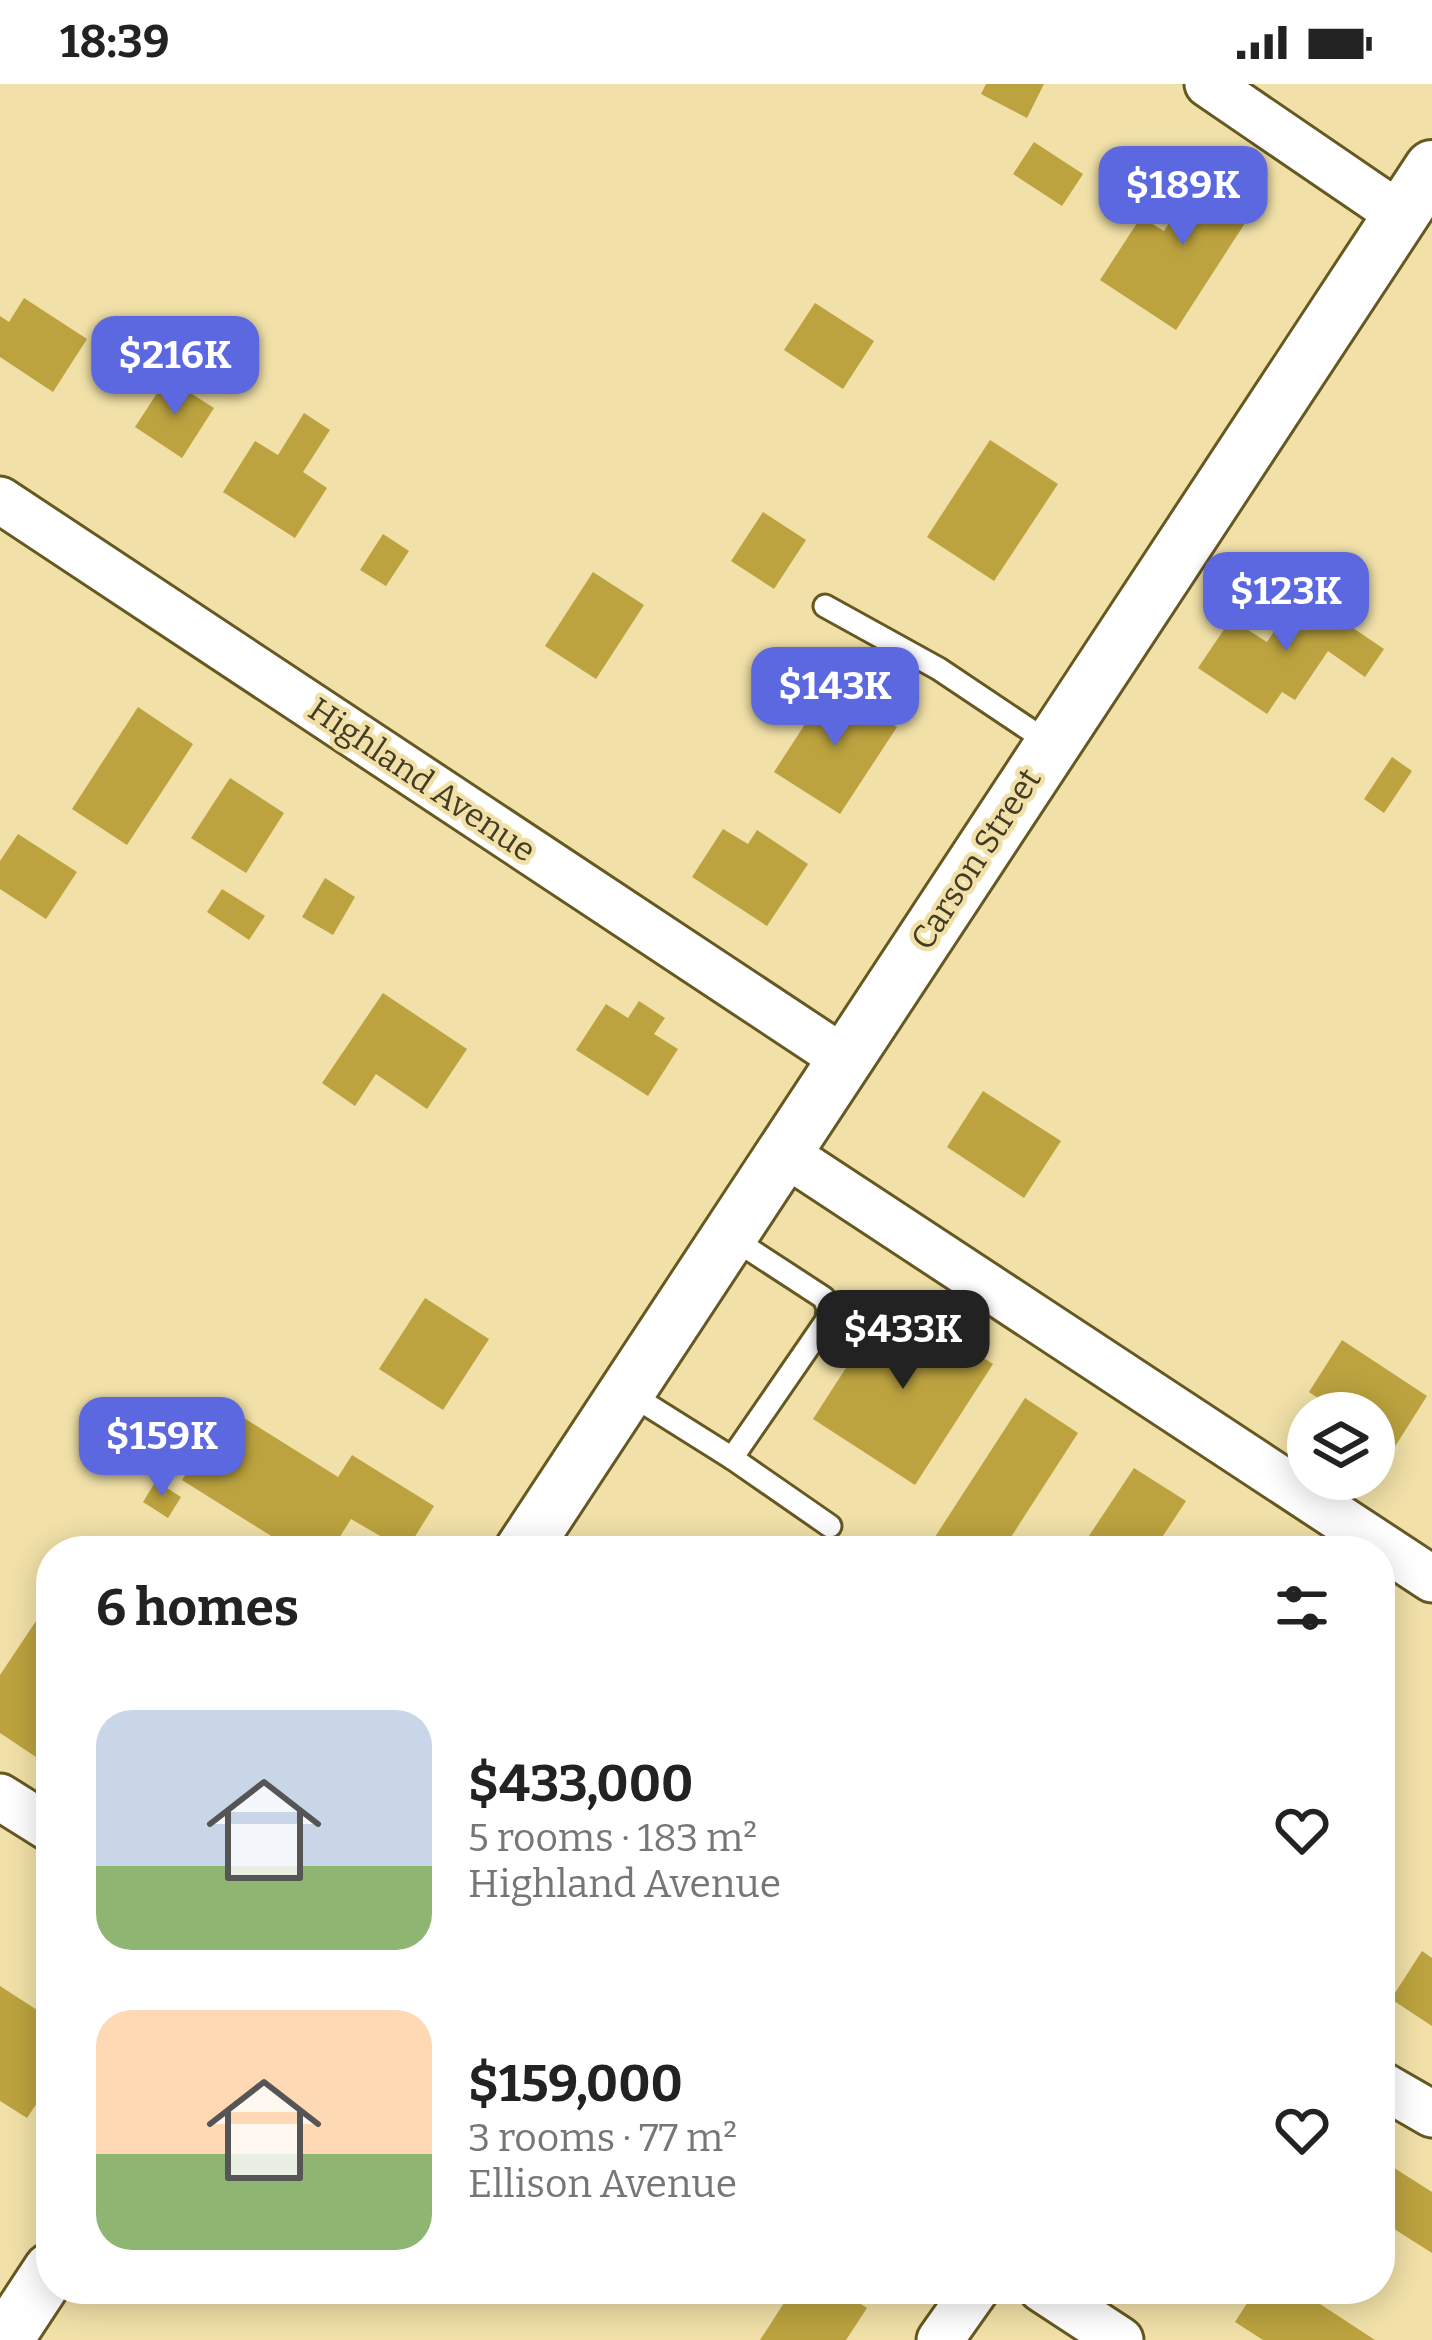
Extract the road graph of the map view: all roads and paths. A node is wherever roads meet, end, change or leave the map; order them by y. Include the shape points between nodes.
1 (1208, 84) edge
2 (1432, 168) edge
3 (1400, 215) junction
4 (0, 500) edge
5 (826, 605) dead end
6 (1052, 744) junction
7 (844, 1060) junction
8 (783, 1152) junction
9 (729, 1236) junction
10 (626, 1392) junction
11 (732, 1459) junction
12 (830, 1526) dead end
13 (532, 1536) edge
14 (1367, 1536) edge
15 (1395, 1555) edge
16 (1432, 1579) edge
17 (0, 1796) edge
18 (36, 1819) edge
19 (1395, 2093) edge
20 (1432, 2114) edge
21 (36, 2293) edge
22 (965, 2304) edge
23 (1065, 2304) edge
24 (5, 2340) edge
25 (940, 2340) edge
26 (1120, 2340) edge

1 - 3 street
2 - 3 street, Carson Street
3 - 6 street, Carson Street
4 - 7 street, Highland Avenue
5 - 6 lane
6 - 7 street, Carson Street
7 - 8 street, Carson Street
8 - 9 street, Carson Street
8 - 14 street
9 - 10 street, Carson Street
9 - 11 lane via 824,1298 829,1314
10 - 11 lane
10 - 13 street, Carson Street
11 - 12 lane
15 - 16 street
17 - 18 street
19 - 20 street
21 - 24 street
22 - 25 street
23 - 26 street

